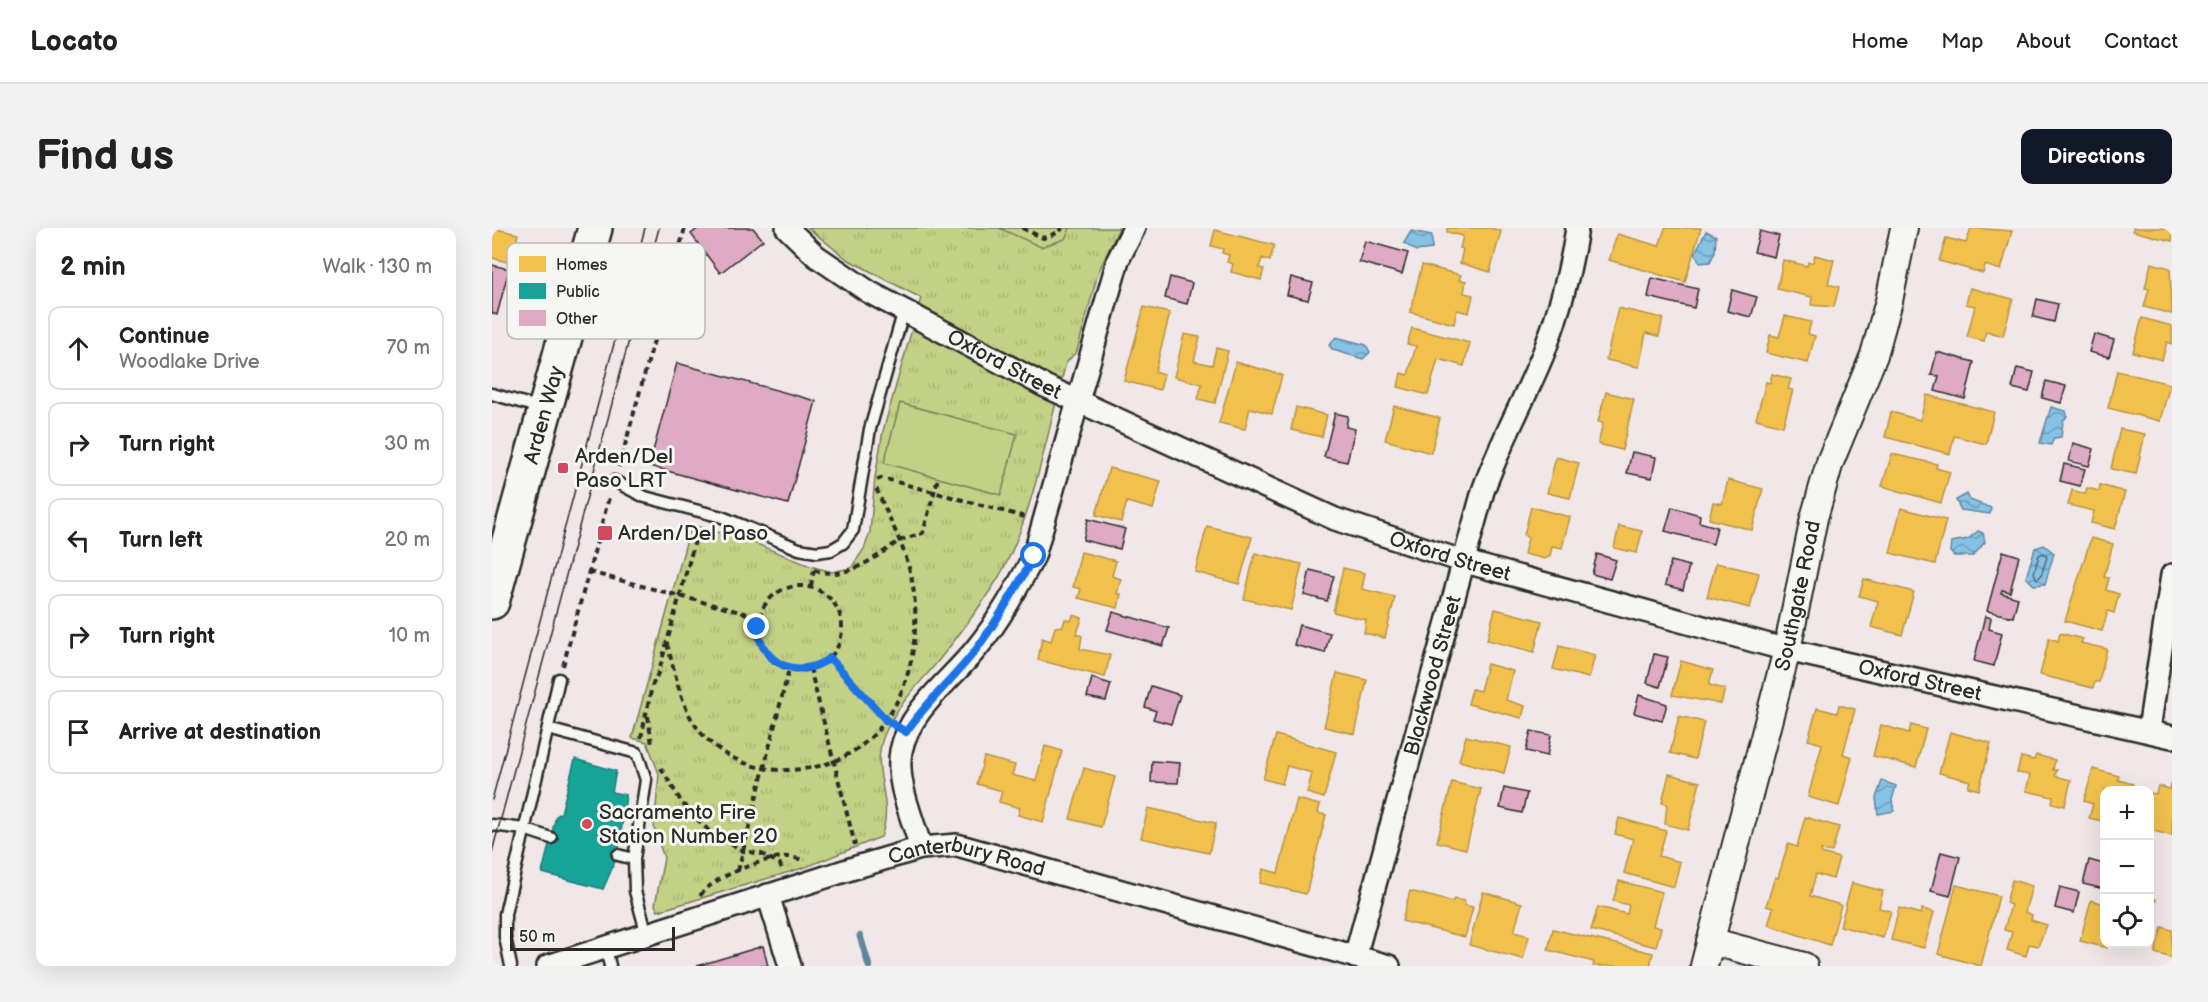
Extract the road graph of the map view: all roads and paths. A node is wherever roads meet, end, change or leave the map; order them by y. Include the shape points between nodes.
1 (595, 228) edge
2 (685, 228) edge
3 (787, 228) edge
4 (1022, 228) edge
5 (1062, 228) edge
6 (1134, 228) edge
7 (1577, 228) edge
8 (1904, 228) edge
9 (591, 243) edge
10 (681, 243) edge
11 (904, 310) junction
12 (566, 339) edge
13 (655, 339) edge
14 (492, 394) edge
15 (1077, 402) junction
16 (547, 410) junction
17 (938, 478) dead end
18 (862, 479) junction
19 (614, 481) junction
20 (873, 482) junction
21 (934, 492) junction
22 (702, 513) junction
23 (1045, 523) junction
24 (898, 542) junction
25 (1462, 561) junction
26 (814, 570) dead end
27 (589, 572) junction
28 (2172, 575) edge
29 (680, 596) junction
30 (492, 602) edge
31 (759, 617) junction
32 (667, 644) junction
33 (1787, 650) junction
34 (830, 658) junction
35 (789, 669) junction
36 (810, 669) junction
37 (559, 679) joint
38 (647, 714) junction
39 (886, 720) junction
40 (549, 729) junction
41 (2149, 730) junction
42 (906, 732) junction
43 (2172, 737) edge
44 (655, 752) dead end
45 (637, 753) junction
46 (657, 760) dead end
47 (834, 764) junction
48 (764, 768) junction
49 (492, 825) edge
50 (524, 830) junction
51 (550, 838) dead end
52 (921, 848) junction
53 (742, 851) junction
54 (618, 855) dead end
55 (634, 859) junction
56 (772, 860) junction
57 (860, 866) junction
58 (738, 871) junction
59 (822, 879) junction
60 (778, 892) junction
61 (701, 916) junction
62 (646, 935) junction
63 (1710, 941) junction
64 (608, 957) edge
65 (1355, 957) junction
66 (511, 966) edge
67 (548, 966) edge
68 (790, 966) edge
69 (1389, 966) edge
70 (1704, 966) edge
71 (1804, 966) edge

1 - 9 main road, Arden Way
2 - 10 path
3 - 11 street, Oxford Street via 837,272
4 - 5 path via 1043,238
6 - 15 street via 1118,260
7 - 25 street, Blackwood Street via 1561,302 1543,353 1499,447
8 - 33 street, Southgate Road via 1874,356 1830,462 1814,518
11 - 15 street, Oxford Street
11 - 18 lane via 870,429
12 - 16 main road, Arden Way
13 - 19 path
14 - 16 lane
15 - 23 street
15 - 25 street, Oxford Street via 1335,519
16 - 30 main road, Arden Way
17 - 21 path
18 - 20 path
18 - 22 lane via 853,530 831,550 799,549
19 - 22 lane via 645,497
19 - 27 path
20 - 21 path via 882,478
20 - 24 path
21 - 23 path
21 - 24 path via 923,533
22 - 29 path
23 - 42 street via 1034,556 1016,590 978,648
24 - 26 path via 863,565 831,574
24 - 39 path via 913,584 914,633 905,682
25 - 33 street, Oxford Street
25 - 65 street, Blackwood Street
27 - 29 path
27 - 37 path
28 - 41 street
29 - 31 path
29 - 32 path
31 - 34 path via 770,597 789,586 821,591 830,597 841,616 840,638
31 - 35 path via 763,649
32 - 38 path
32 - 48 path via 686,708 699,730 730,757
33 - 41 street, Oxford Street
33 - 63 street, Southgate Road
34 - 36 path
34 - 39 path
35 - 36 path
35 - 48 path
36 - 47 path
37 - 40 lane
38 - 44 path
38 - 45 path
39 - 42 path
39 - 47 path via 866,744
40 - 45 lane
40 - 50 lane
41 - 43 street, Oxford Street
42 - 52 street via 900,771
45 - 55 lane via 646,780
46 - 53 path via 690,813 711,833
47 - 48 path via 797,771
47 - 57 path
48 - 53 path
49 - 50 lane
50 - 51 lane
50 - 66 lane via 505,914
52 - 57 street, Canterbury Road
52 - 65 street, Canterbury Road via 957,845
53 - 56 path
53 - 58 path
54 - 55 lane
55 - 62 lane via 635,891
56 - 58 path
56 - 59 path via 783,857 818,864
56 - 60 path via 780,864
57 - 59 street, Canterbury Road
58 - 61 path via 703,891 697,901
59 - 60 street, Canterbury Road
60 - 61 street, Canterbury Road
60 - 68 street
61 - 62 street, Canterbury Road
62 - 64 street, Canterbury Road
63 - 70 street, Southgate Road
63 - 71 street
64 - 67 street, Canterbury Road
65 - 69 street, Canterbury Road

